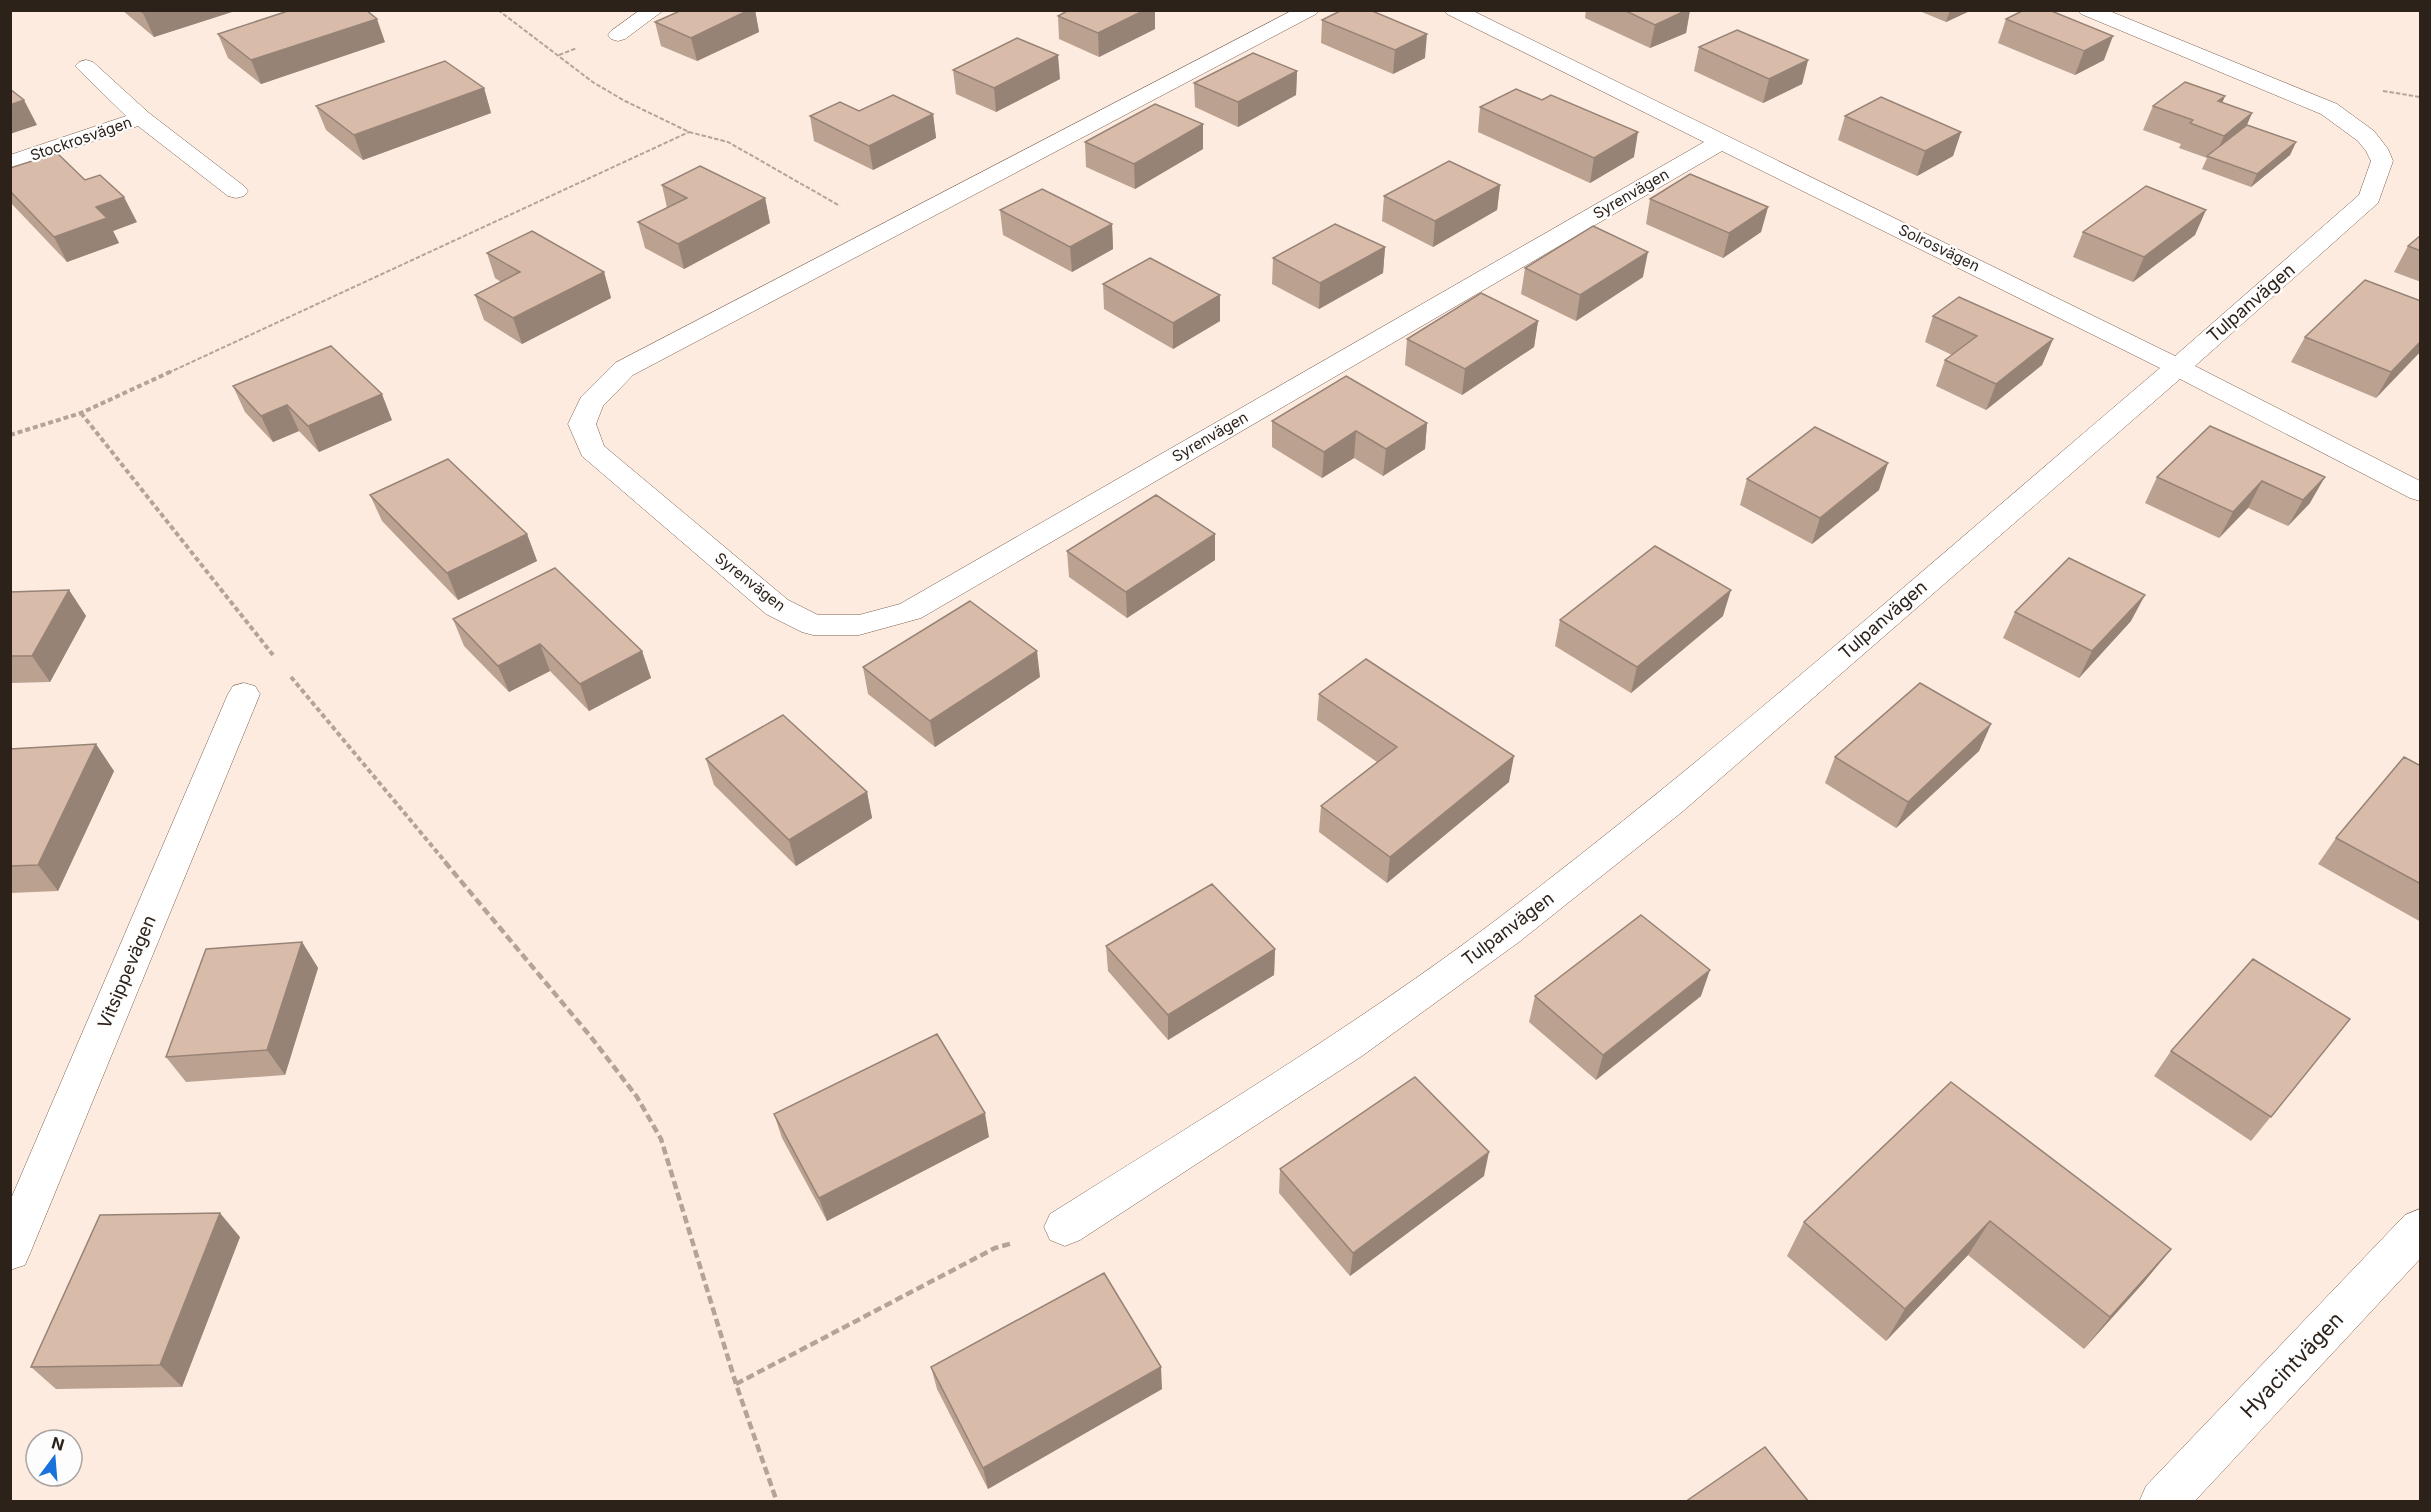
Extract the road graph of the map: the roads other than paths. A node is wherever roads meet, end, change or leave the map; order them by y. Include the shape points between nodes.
1 (654, 10) edge
2 (1309, 10) edge
3 (1454, 10) edge
4 (2088, 10) edge
5 (618, 35) dead end
6 (86, 66) dead end
7 (141, 118) junction
8 (1722, 141) junction
9 (10, 163) edge
10 (236, 190) dead end
11 (2178, 367) junction
12 (2421, 492) edge
13 (244, 694) dead end
14 (1065, 1227) road end
15 (2421, 1228) edge
16 (10, 1251) edge
17 (2162, 1502) edge

1 - 5 street
2 - 8 street, Syrenvägen via 624,369 591,404 582,424 592,450 777,607 813,625 859,625 910,611
3 - 8 street, Solrosvägen
4 - 11 street, Tulpanvägen via 2329,109 2366,136 2382,161 2370,198
6 - 7 street
7 - 9 street, Stockrosvägen
7 - 10 street, Stockrosvägen
8 - 11 street, Solrosvägen
11 - 12 street, Solrosvägen
11 - 14 street, Tulpanvägen via 1670,803 1506,932 1349,1046
13 - 16 street, Vitsippevägen
15 - 17 street, Hyacintvägen

